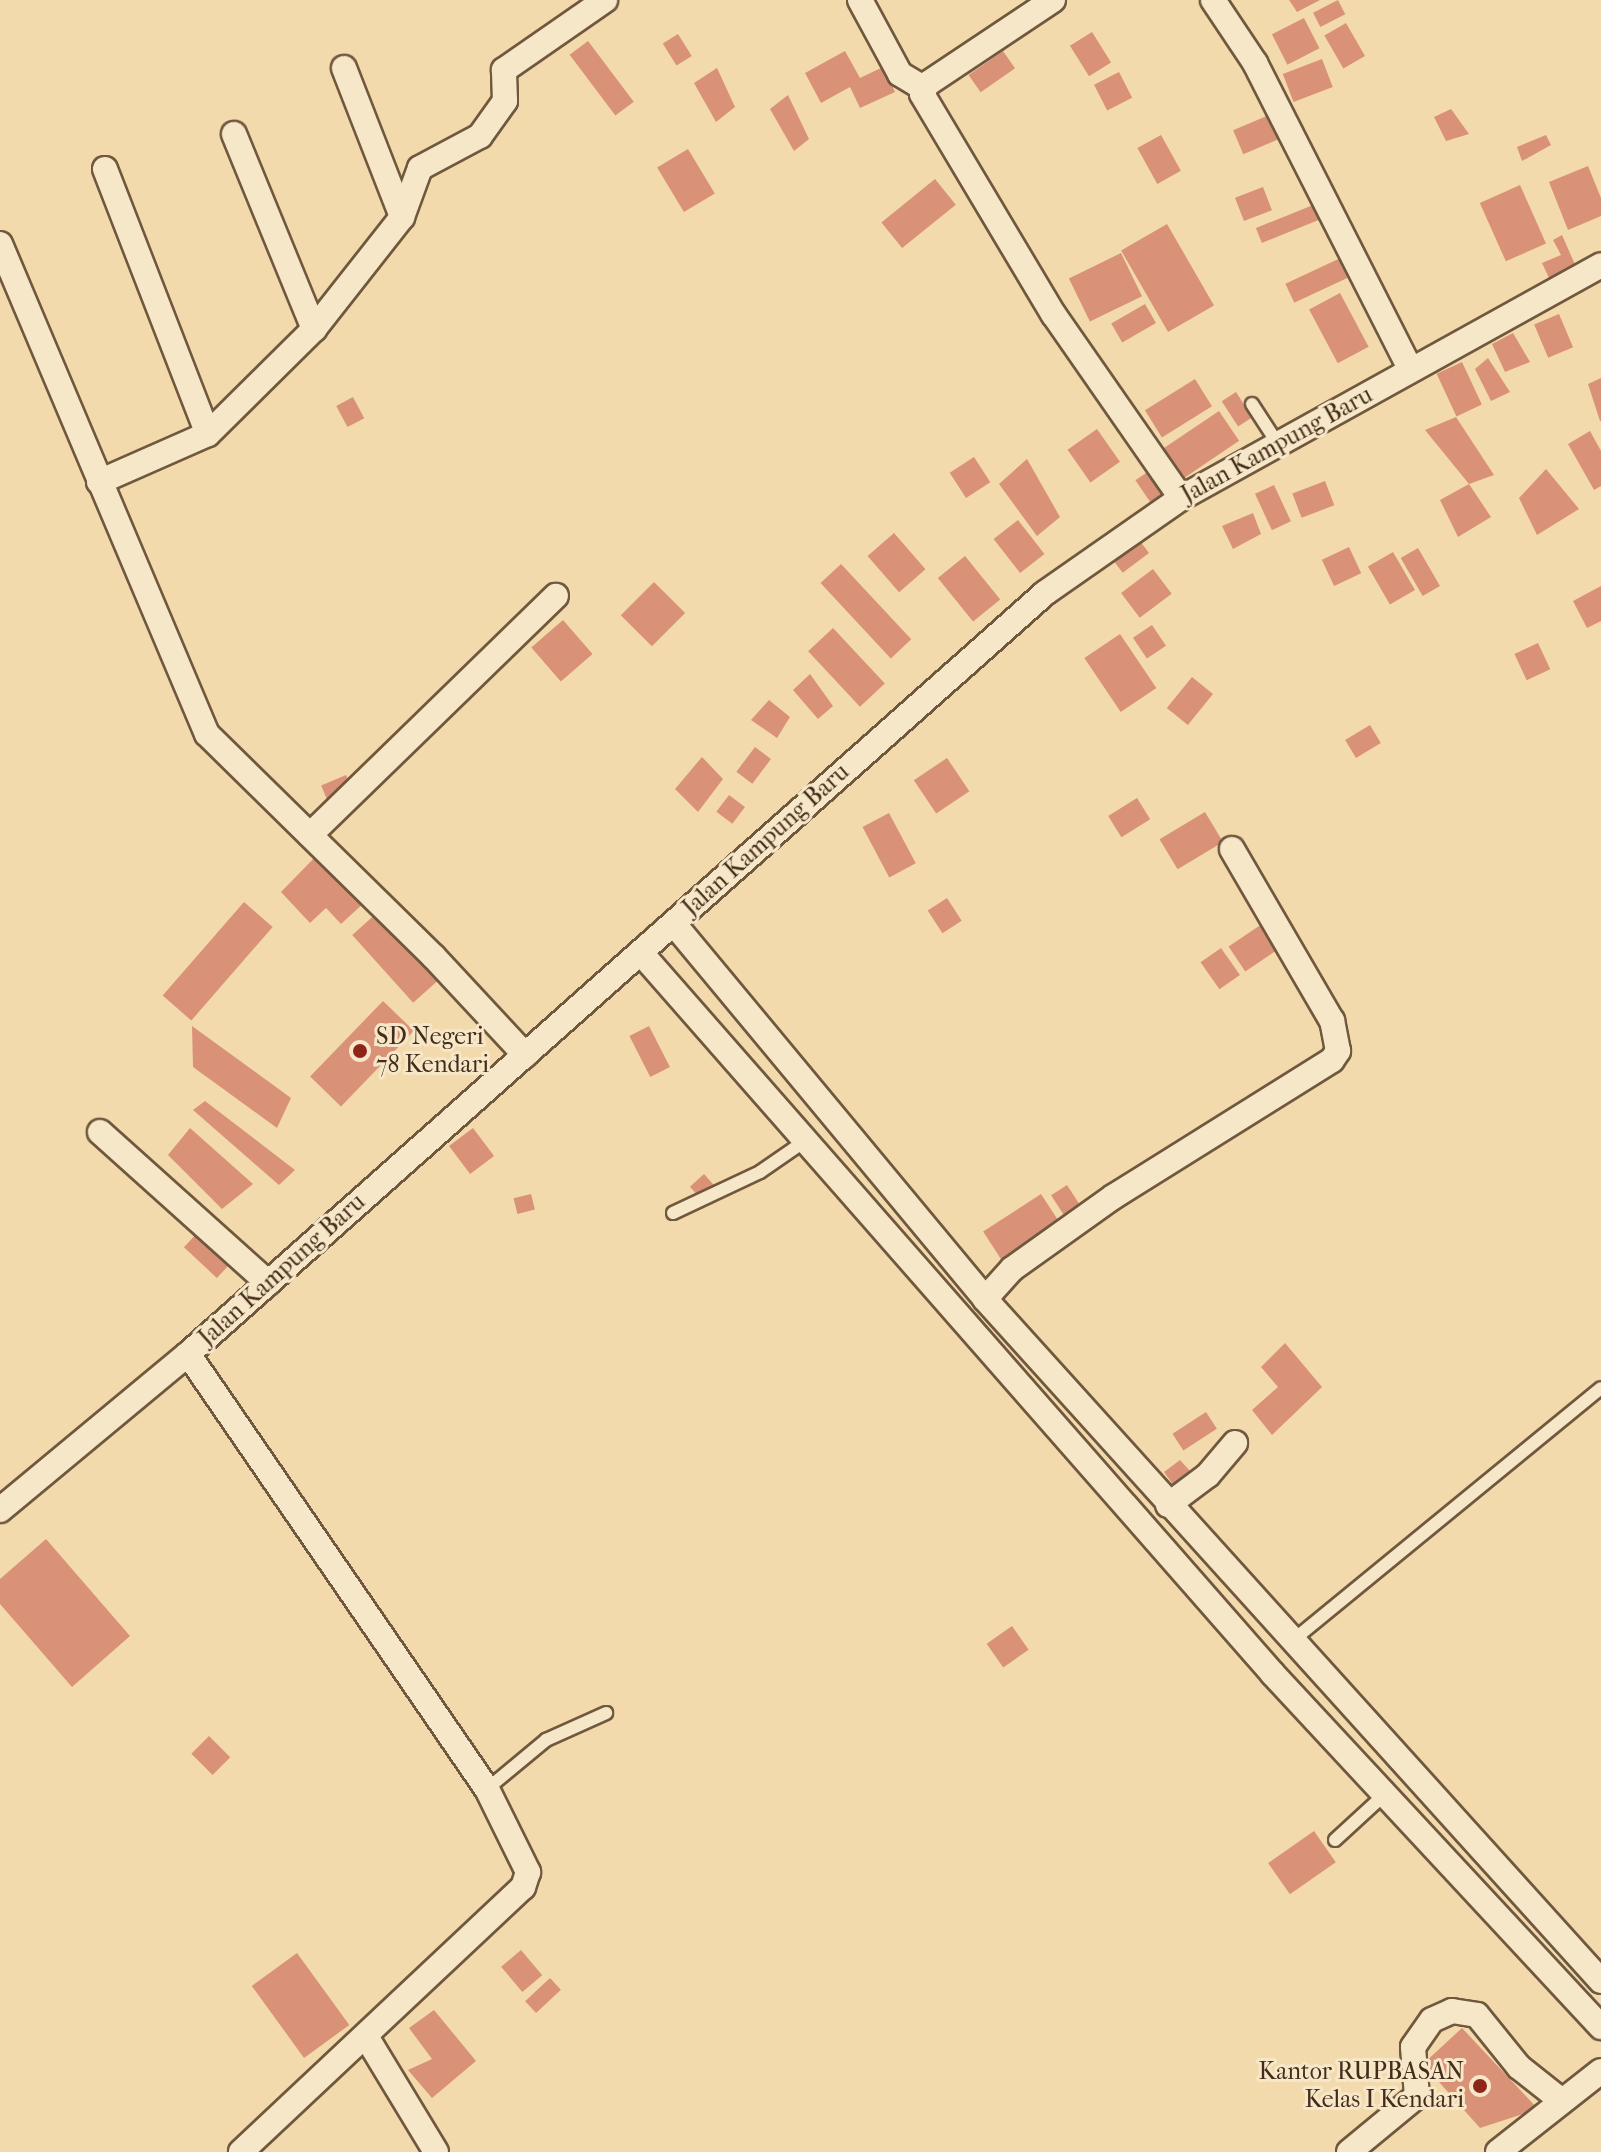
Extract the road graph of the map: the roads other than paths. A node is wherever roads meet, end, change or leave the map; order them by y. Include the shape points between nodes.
1 (605, 0) edge
2 (860, 0) edge
3 (1053, 0) edge
4 (1213, 0) edge
5 (344, 68) dead end
6 (923, 88) junction
7 (234, 134) dead end
8 (105, 169) dead end
9 (402, 217) junction
10 (0, 244) edge
11 (1601, 265) edge
12 (314, 329) junction
13 (1411, 370) junction
14 (1252, 404) dead end
15 (208, 434) junction
16 (1278, 444) junction
17 (99, 482) junction
18 (1181, 498) junction
19 (556, 596) dead end
20 (310, 835) junction
21 (1232, 849) dead end
22 (674, 924) junction
23 (641, 953) junction
24 (525, 1055) junction
25 (100, 1132) dead end
26 (805, 1141) junction
27 (673, 1213) dead end
28 (268, 1283) junction
29 (985, 1299) junction
30 (188, 1354) junction
31 (1601, 1388) edge
32 (1235, 1443) dead end
33 (1168, 1505) junction
34 (0, 1510) edge
35 (1292, 1641) junction
36 (606, 1713) dead end
37 (487, 1789) junction
38 (1385, 1794) junction
39 (1335, 1840) dead end
40 (1601, 1981) edge
41 (1601, 2027) edge
42 (367, 2038) junction
43 (1601, 2071) edge
44 (1562, 2101) junction
45 (241, 2152) edge
46 (436, 2152) edge
47 (1349, 2152) edge
48 (1498, 2152) edge

1 - 9 street via 504,70 505,101 480,136 420,168
2 - 6 street via 900,74
3 - 6 street
4 - 13 street via 1268,88
5 - 9 street
6 - 18 street via 928,109 1054,315
7 - 12 street
8 - 15 street
9 - 12 street
10 - 17 street
11 - 13 street, Jalan Kampung Baru
12 - 15 street
13 - 16 street, Jalan Kampung Baru
14 - 16 lane
15 - 17 street
16 - 18 street, Jalan Kampung Baru
17 - 20 street via 207,734
18 - 22 street, Jalan Kampung Baru via 986,640
19 - 20 street
20 - 24 street
21 - 29 street via 1332,1021 1338,1051 1332,1060 1113,1197 1012,1269
22 - 23 street, Jalan Kampung Baru
22 - 29 street
23 - 24 street, Jalan Kampung Baru
23 - 26 street
24 - 28 street, Jalan Kampung Baru
25 - 28 street
26 - 27 lane via 760,1172
26 - 38 street
28 - 30 street, Jalan Kampung Baru
29 - 33 street
30 - 34 street, Jalan Kampung Baru
30 - 37 street
31 - 35 lane
32 - 33 street via 1208,1475
33 - 35 street
35 - 40 street
36 - 37 lane via 546,1740
37 - 42 street via 528,1879
38 - 39 lane
38 - 41 street
42 - 45 street
42 - 46 street
43 - 44 street
44 - 47 street via 1519,2067 1477,2015 1452,2011 1432,2020 1413,2047 1417,2096
44 - 48 street

